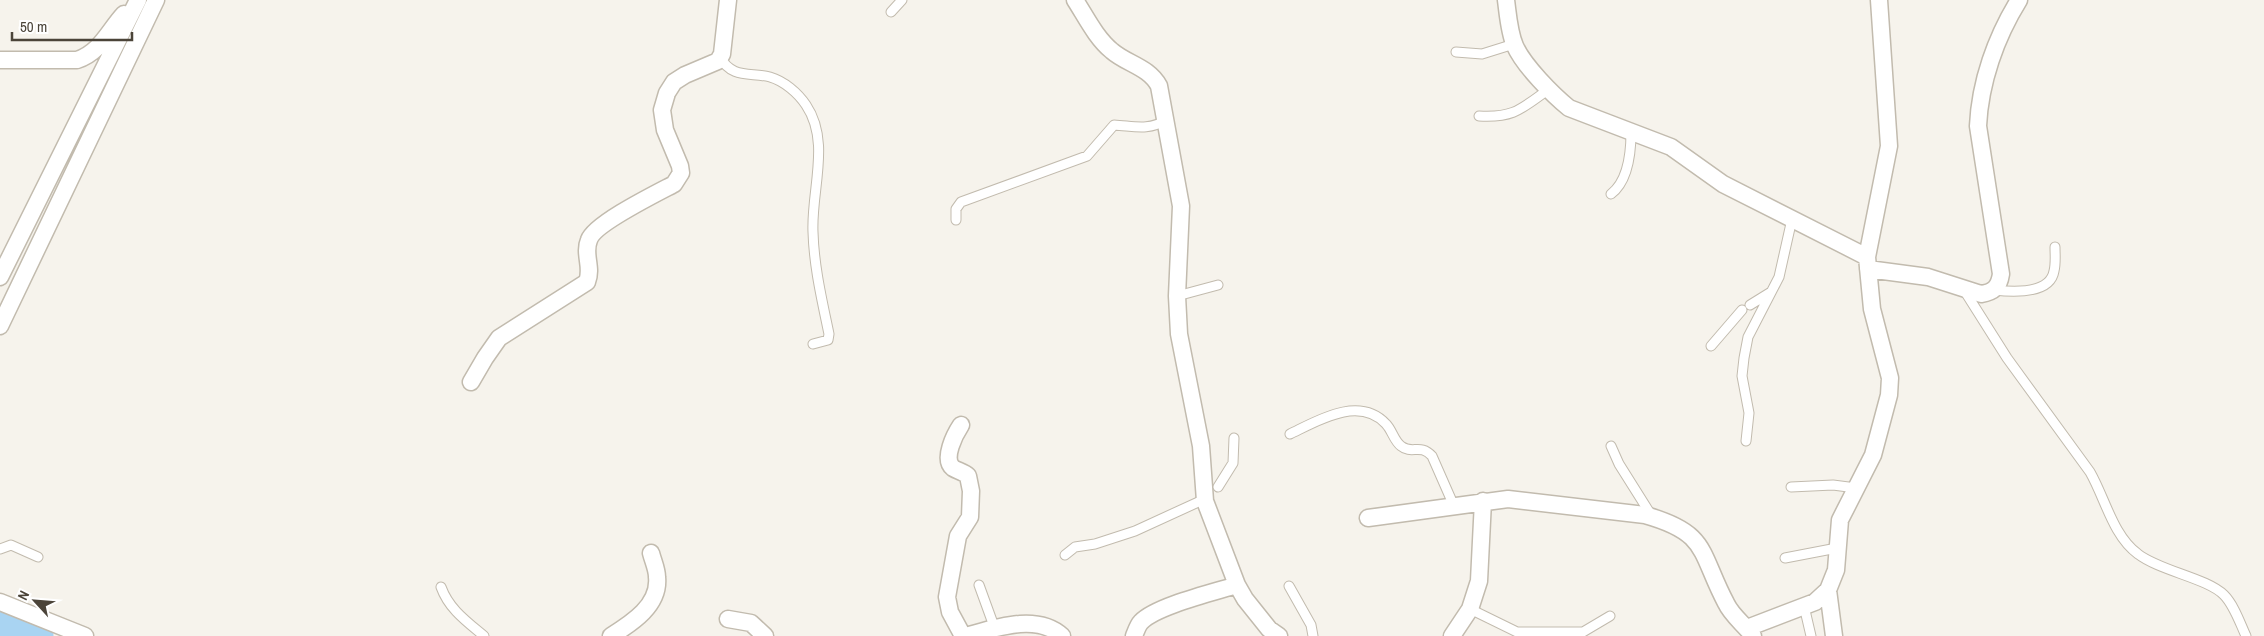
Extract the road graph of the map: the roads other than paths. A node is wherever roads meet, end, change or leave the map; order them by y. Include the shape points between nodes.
1 (138, 0) edge
2 (156, 0) edge
3 (728, 0) edge
4 (902, 0) edge
5 (1075, 0) edge
6 (1506, 0) edge
7 (1879, 0) edge
8 (2019, 0) edge
9 (891, 12) dead end
10 (1514, 44) junction
11 (1456, 52) dead end
12 (720, 58) junction
13 (0, 60) edge
14 (1549, 89) junction
15 (1479, 116) dead end
16 (1166, 120) junction
17 (1631, 132) junction
18 (1611, 194) dead end
19 (1792, 219) junction
20 (956, 220) dead end
21 (2055, 247) dead end
22 (1868, 263) junction
23 (0, 277) edge
24 (1218, 286) dead end
25 (1963, 288) junction
26 (1994, 290) junction
27 (1773, 291) junction
28 (1177, 296) junction
29 (0, 326) edge
30 (813, 344) dead end
31 (1712, 346) dead end
32 (471, 382) dead end
33 (961, 425) dead end
34 (1290, 434) dead end
35 (1234, 438) dead end
36 (1746, 441) dead end
37 (1612, 446) dead end
38 (1218, 487) dead end
39 (1791, 487) dead end
40 (1856, 488) junction
41 (1208, 497) junction
42 (1482, 502) junction
43 (1454, 506) junction
44 (1368, 518) dead end
45 (1653, 518) junction
46 (1837, 548) junction
47 (0, 549) edge
48 (651, 553) dead end
49 (1065, 555) dead end
50 (38, 557) dead end
51 (1785, 558) dead end
52 (979, 585) dead end
53 (1237, 585) junction
54 (1289, 586) dead end
55 (441, 587) dead end
56 (1828, 590) junction
57 (0, 602) edge
58 (1804, 606) junction
59 (1470, 609) junction
60 (1610, 616) dead end
61 (728, 619) dead end
62 (995, 629) junction
63 (1750, 632) edge
64 (86, 636) edge
65 (484, 636) edge
66 (611, 636) edge
67 (765, 636) edge
68 (964, 636) edge
69 (1062, 636) edge
70 (1134, 636) edge
71 (1278, 636) edge
72 (1313, 636) edge
73 (1452, 636) edge
74 (1811, 636) edge
75 (1834, 636) edge
76 (2246, 636) edge

1 - 13 street via 87,57 77,60
1 - 23 street
2 - 29 street
3 - 12 street
4 - 9 lane
5 - 16 street via 1105,46 1154,78 1159,86
6 - 10 street
7 - 22 street via 1890,146
8 - 26 street via 1996,43 1979,106 1978,126 2001,274
10 - 11 lane via 1482,54
10 - 14 street
12 - 30 lane via 732,71 741,75 771,77 788,85 805,104 819,134 814,259 829,334 828,340
12 - 32 street via 674,82 667,93 662,110 665,130 681,173 674,184 624,211 591,234 587,247 591,268 587,282 499,338
14 - 15 lane via 1510,114
14 - 17 street via 1569,108
16 - 20 lane via 1156,126 1141,128 1114,125 1087,156 961,202 956,208
16 - 28 street via 1181,206
17 - 18 lane via 1631,152 1620,184
17 - 19 street via 1683,154 1723,184
19 - 22 street
19 - 27 lane
21 - 26 lane via 2054,271 2048,282 2024,292
22 - 25 street
22 - 40 street via 1875,323 1890,378 1889,395 1873,455
24 - 28 lane
25 - 26 street via 1982,294
25 - 76 lane via 2007,358 2090,472 2129,546 2157,565 2224,595
27 - 31 lane via 1746,308
27 - 36 lane via 1752,328 1744,358 1742,376 1749,414
28 - 41 street via 1179,334
33 - 68 street via 950,444 950,463 968,476 971,510 958,536 947,597 950,612
34 - 43 lane via 1339,412 1371,415 1387,424 1400,446 1421,448 1432,456
35 - 38 lane via 1233,463
37 - 45 lane via 1619,464
39 - 40 lane via 1833,485
40 - 46 street via 1840,520
41 - 49 lane via 1135,531 1075,547
41 - 53 street
42 - 43 street
42 - 45 street via 1527,499
42 - 59 street via 1479,581
43 - 44 street
45 - 63 street via 1684,530 1698,542 1726,603
46 - 51 lane
46 - 56 street via 1836,570
47 - 50 lane via 11,545
48 - 66 street via 658,577 652,603
52 - 62 lane
53 - 70 street via 1148,617 1140,622
53 - 71 street via 1268,629
54 - 72 lane via 1311,625
55 - 65 lane via 454,611
56 - 58 street via 1815,602
56 - 75 street
57 - 64 street
58 - 63 street
58 - 74 lane
59 - 60 lane via 1517,632 1583,632
59 - 73 street
61 - 67 street via 751,622
62 - 68 street
62 - 69 street via 1018,624 1044,626

